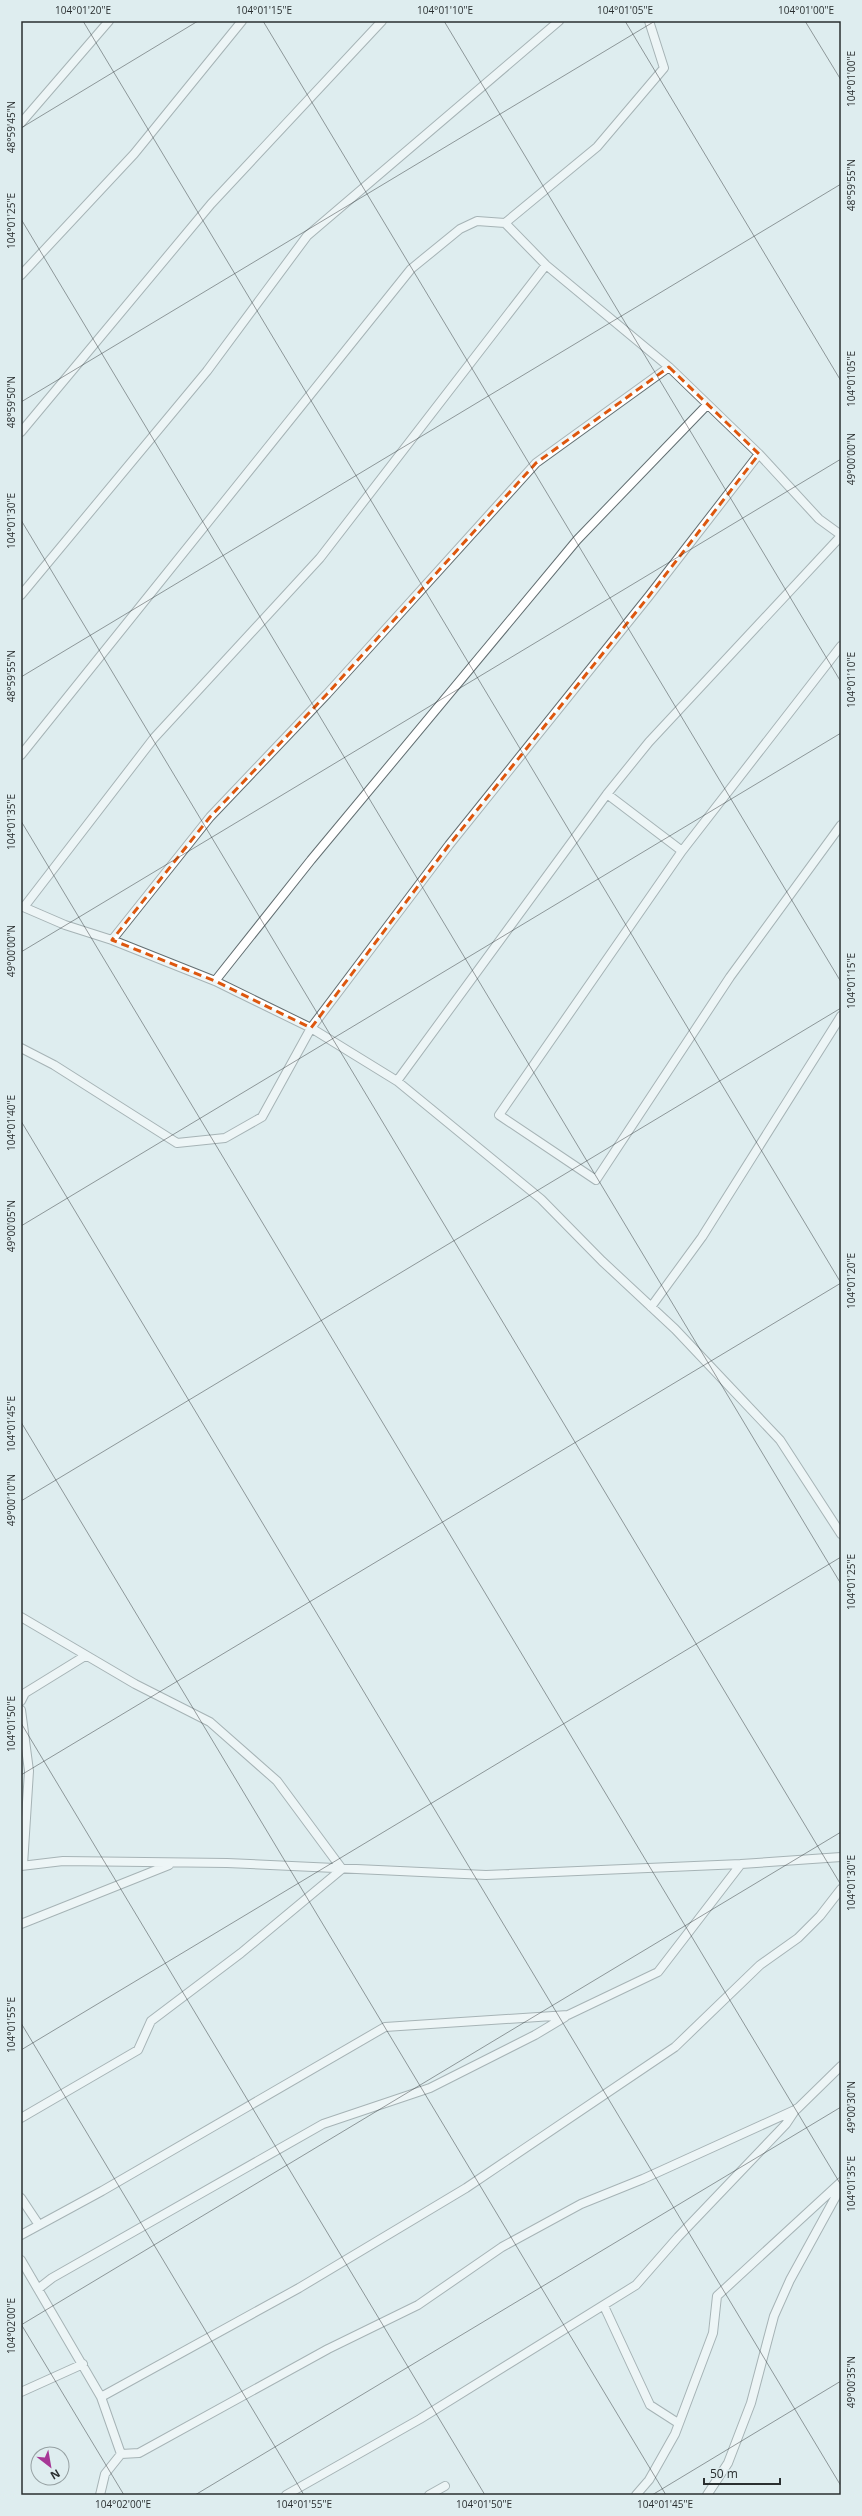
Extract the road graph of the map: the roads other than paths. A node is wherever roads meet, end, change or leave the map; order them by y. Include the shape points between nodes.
1 (109, 21) edge
2 (242, 21) edge
3 (382, 21) edge
4 (559, 21) edge
5 (649, 21) edge
6 (21, 123) edge
7 (505, 223) junction
8 (546, 265) junction
9 (21, 275) edge
10 (669, 367) junction
11 (707, 404) junction
12 (21, 432) edge
13 (758, 454) junction
14 (841, 536) edge
15 (21, 595) edge
16 (841, 646) edge
17 (21, 755) edge
18 (608, 794) junction
19 (841, 825) edge
20 (682, 851) junction
21 (23, 906) edge
22 (112, 940) junction
23 (216, 981) junction
24 (841, 1016) edge
25 (311, 1028) junction
26 (21, 1048) edge
27 (397, 1081) junction
28 (651, 1307) junction
29 (841, 1534) edge
30 (21, 1618) edge
31 (85, 1656) junction
32 (21, 1701) edge
33 (21, 1710) edge
34 (22, 1841) edge
35 (841, 1857) edge
36 (174, 1863) junction
37 (741, 1864) junction
38 (22, 1866) edge
39 (342, 1868) junction
40 (841, 1890) edge
41 (21, 1924) edge
42 (568, 2015) junction
43 (841, 2066) edge
44 (797, 2108) junction
45 (21, 2118) edge
46 (841, 2182) edge
47 (841, 2187) edge
48 (21, 2198) edge
49 (39, 2225) junction
50 (21, 2235) edge
51 (21, 2260) edge
52 (38, 2289) junction
53 (604, 2306) junction
54 (83, 2364) junction
55 (21, 2392) edge
56 (101, 2397) junction
57 (678, 2423) junction
58 (121, 2454) junction
59 (445, 2486) dead end
60 (100, 2495) edge
61 (286, 2495) edge
62 (428, 2495) edge
63 (636, 2495) edge
64 (707, 2495) edge

1 - 6 street
2 - 9 street via 134,154
3 - 12 street via 211,204
4 - 15 street via 307,236 207,371
5 - 7 street via 664,68 597,147
7 - 8 street
7 - 17 street via 477,221 460,229 411,269
8 - 10 street
8 - 21 street via 320,558 154,738
10 - 11 street
10 - 22 street via 536,463 327,694 210,817
11 - 13 street
11 - 23 street via 577,540 311,860
13 - 14 street via 819,519
13 - 25 street via 650,596 449,845
14 - 18 street via 649,742
16 - 20 street
18 - 20 street
18 - 27 street
19 - 20 street via 730,977 596,1180 499,1115
21 - 22 street via 65,925
22 - 23 street
23 - 25 street
24 - 28 street via 702,1237
25 - 26 street via 262,1118 225,1138 177,1143 54,1065
25 - 27 street
27 - 28 street via 541,1199
28 - 29 street via 780,1440
30 - 31 street
31 - 32 street via 25,1693
31 - 39 street via 210,1722 277,1782
33 - 34 street via 29,1771
34 - 38 street
35 - 37 street
36 - 38 street via 63,1861
36 - 39 street
36 - 41 street
37 - 39 street via 486,1875
37 - 42 street via 658,1972
39 - 45 street via 241,1953 150,2021 138,2050
40 - 56 street via 798,1938 760,1965 675,2047 466,2188 299,2288
42 - 49 street via 385,2027
42 - 52 street via 535,2035 430,2088 323,2124 52,2278
43 - 44 street
44 - 53 street via 786,2124 636,2285
44 - 58 street via 643,2179 581,2204 502,2247 418,2305 328,2349 139,2453
46 - 57 street via 717,2296 713,2334
47 - 64 street via 790,2280 774,2316 751,2403 728,2463
48 - 49 street
49 - 50 street
51 - 52 street
52 - 54 street
53 - 57 street via 650,2405
53 - 61 street via 420,2419
54 - 55 street
54 - 56 street
56 - 58 street
57 - 63 street via 675,2434 649,2480
58 - 60 street via 104,2474
59 - 62 street

